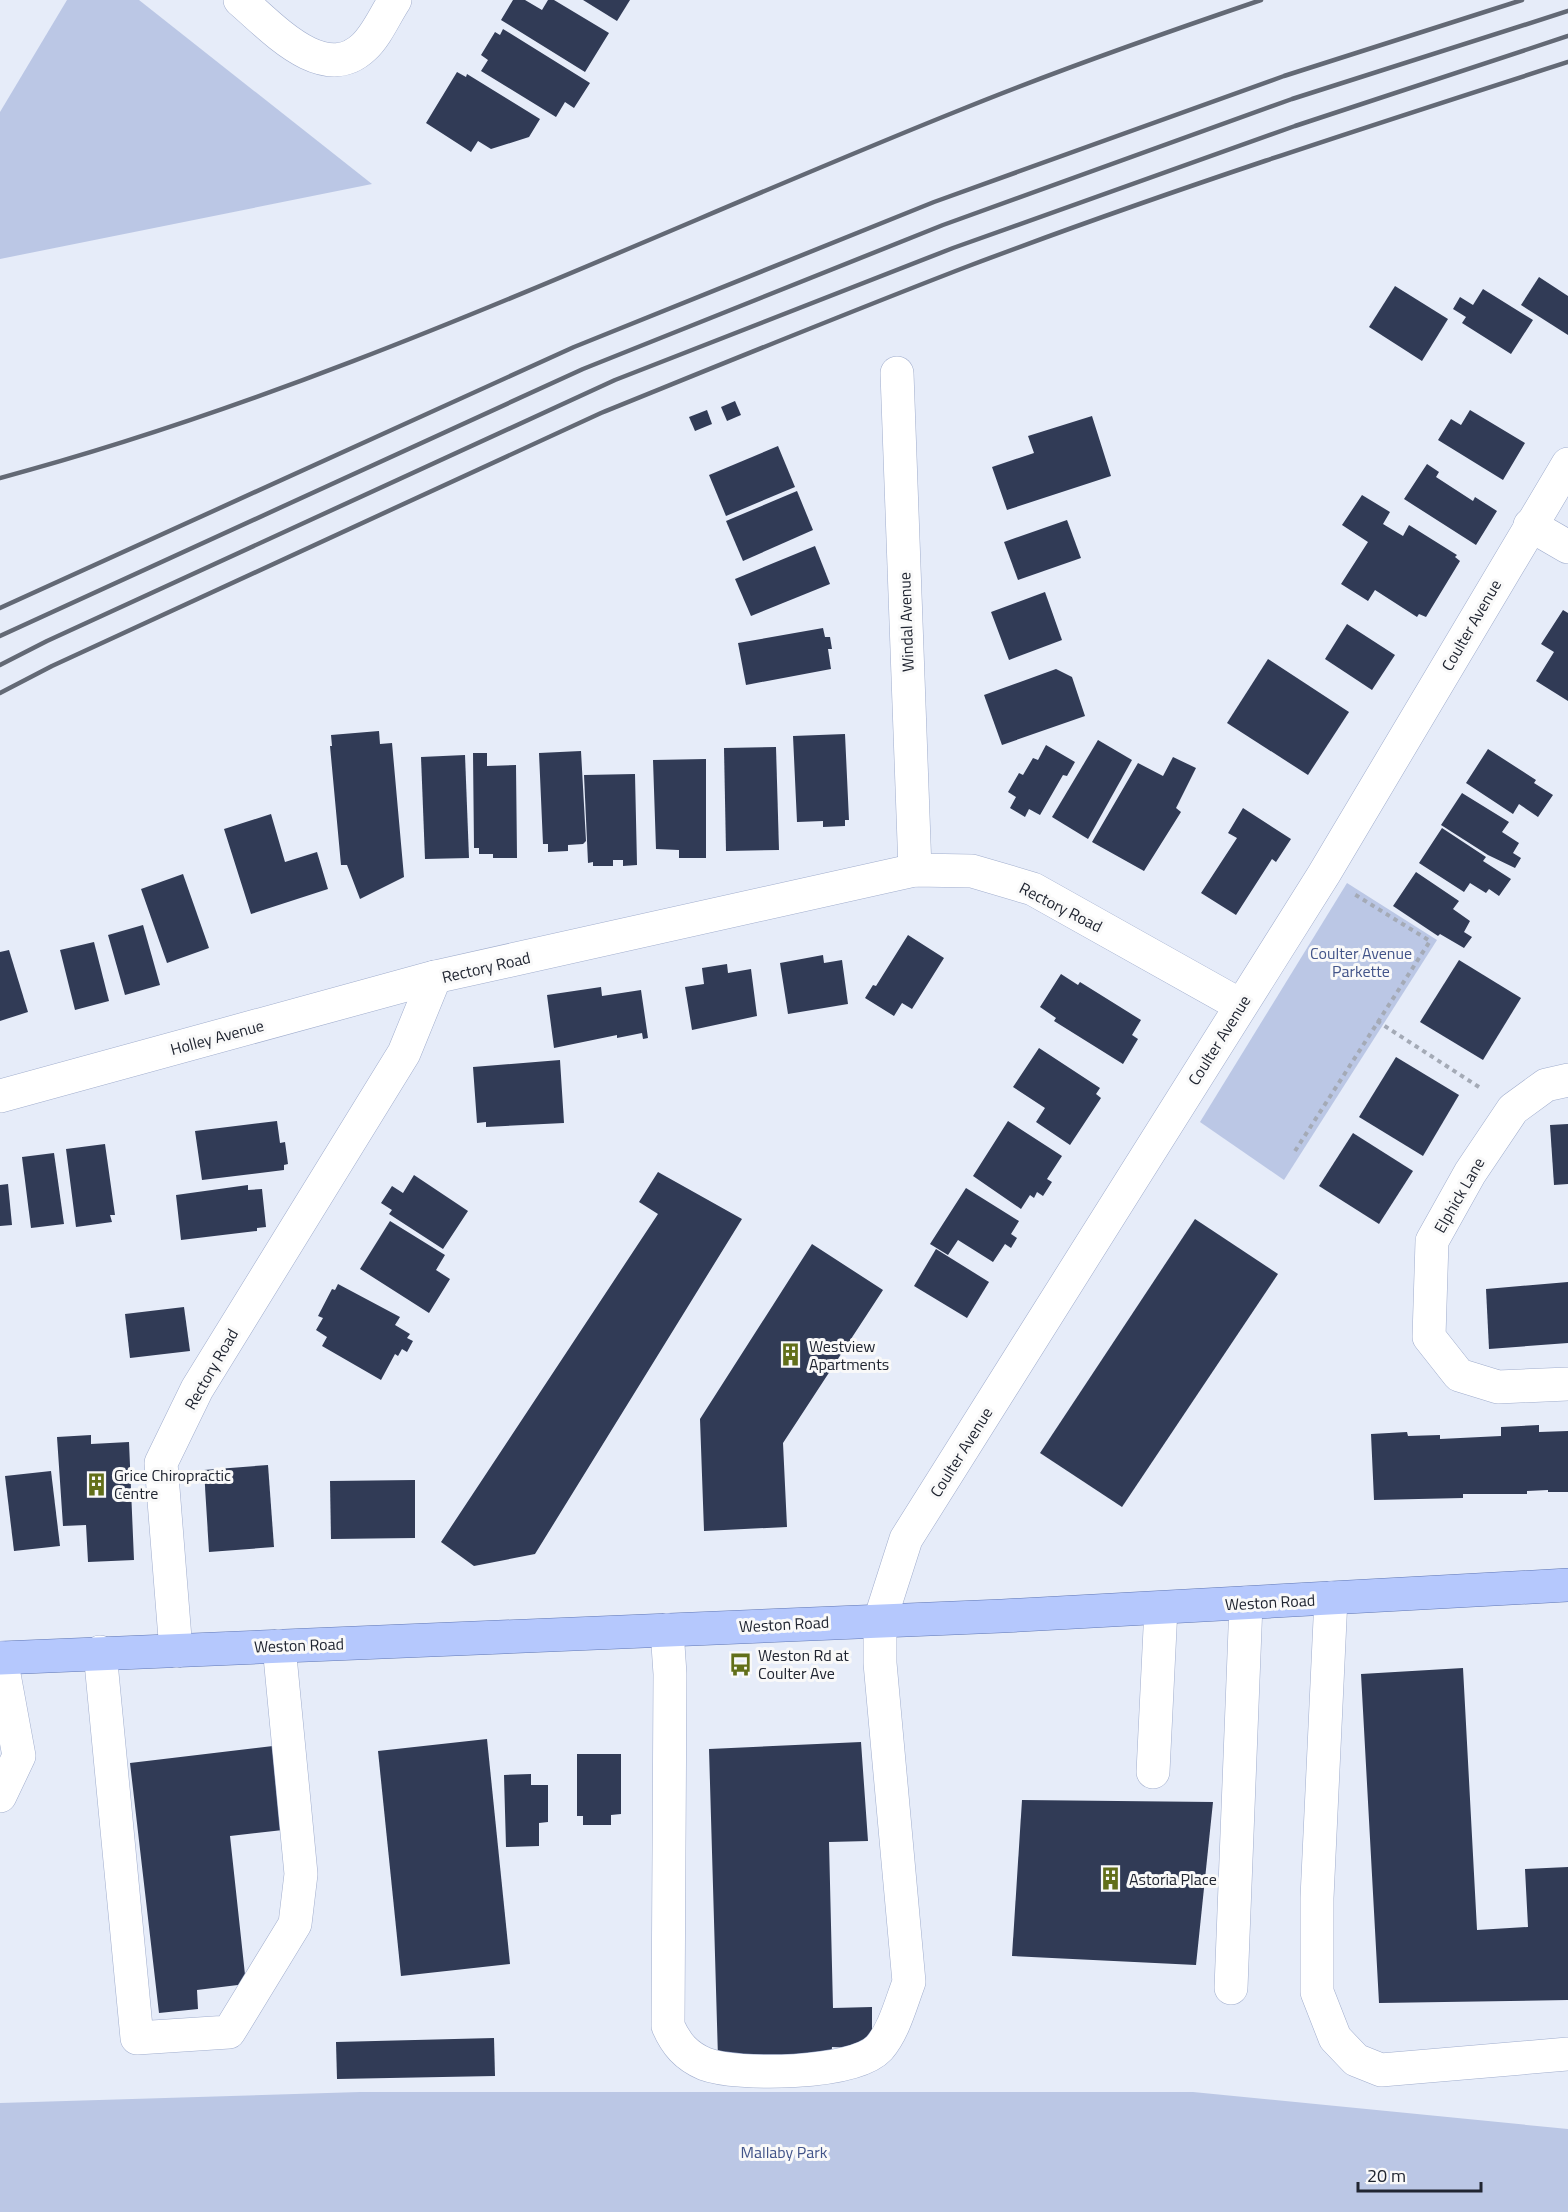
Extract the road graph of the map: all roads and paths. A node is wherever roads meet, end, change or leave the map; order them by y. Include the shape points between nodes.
1 (240, 0) edge
2 (394, 0) edge
3 (897, 374) dead end
4 (1568, 464) edge
5 (1530, 525) junction
6 (1568, 547) edge
7 (915, 870) junction
8 (1324, 874) junction
9 (435, 978) junction
10 (1240, 1005) junction
11 (1377, 1021) junction
12 (1568, 1080) edge
13 (0, 1096) edge
14 (1513, 1109) junction
15 (1295, 1151) dead end
16 (1568, 1384) edge
17 (1568, 1586) edge
18 (1331, 1598) junction
19 (1246, 1603) junction
20 (1161, 1608) junction
21 (880, 1620) junction
22 (667, 1630) junction
23 (279, 1646) junction
24 (176, 1651) junction
25 (100, 1652) junction
26 (0, 1658) edge
27 (1153, 1772) dead end
28 (0, 1796) edge
29 (1231, 1988) dead end
30 (1568, 2055) edge

1 - 2 street via 300,49 331,61 350,58 366,45
3 - 7 street, Windal Avenue
4 - 5 street, Coulter Avenue
5 - 6 street
5 - 8 street, Coulter Avenue
7 - 9 street, Rectory Road
7 - 10 street, Rectory Road via 972,871 1033,889
8 - 10 street, Coulter Avenue
8 - 11 path via 1430,941
9 - 13 street, Holley Avenue
9 - 24 street, Rectory Road via 404,1053 197,1389 161,1464
10 - 21 street, Coulter Avenue via 906,1539
11 - 14 path
11 - 15 path
12 - 14 street, Elphick Lane via 1546,1085
14 - 16 street, Elphick Lane via 1470,1173 1432,1241 1429,1338 1459,1375 1498,1387
17 - 18 main road, Weston Road
18 - 19 main road, Weston Road
18 - 30 street via 1317,1898 1317,1992 1335,2038 1356,2060 1381,2070
19 - 20 main road, Weston Road
19 - 29 street
20 - 21 main road, Weston Road
20 - 27 street
21 - 22 main road, Weston Road
21 - 22 street, Coulter Avenue via 880,1663 909,1982 897,2016 878,2049 865,2057 821,2070 729,2070 704,2063 676,2046 668,2026
22 - 23 main road, Weston Road
23 - 24 main road, Weston Road
23 - 25 street via 301,1874 295,1924 229,2032 137,2038
24 - 25 main road, Weston Road
25 - 26 main road, Weston Road
26 - 28 street via 19,1756

